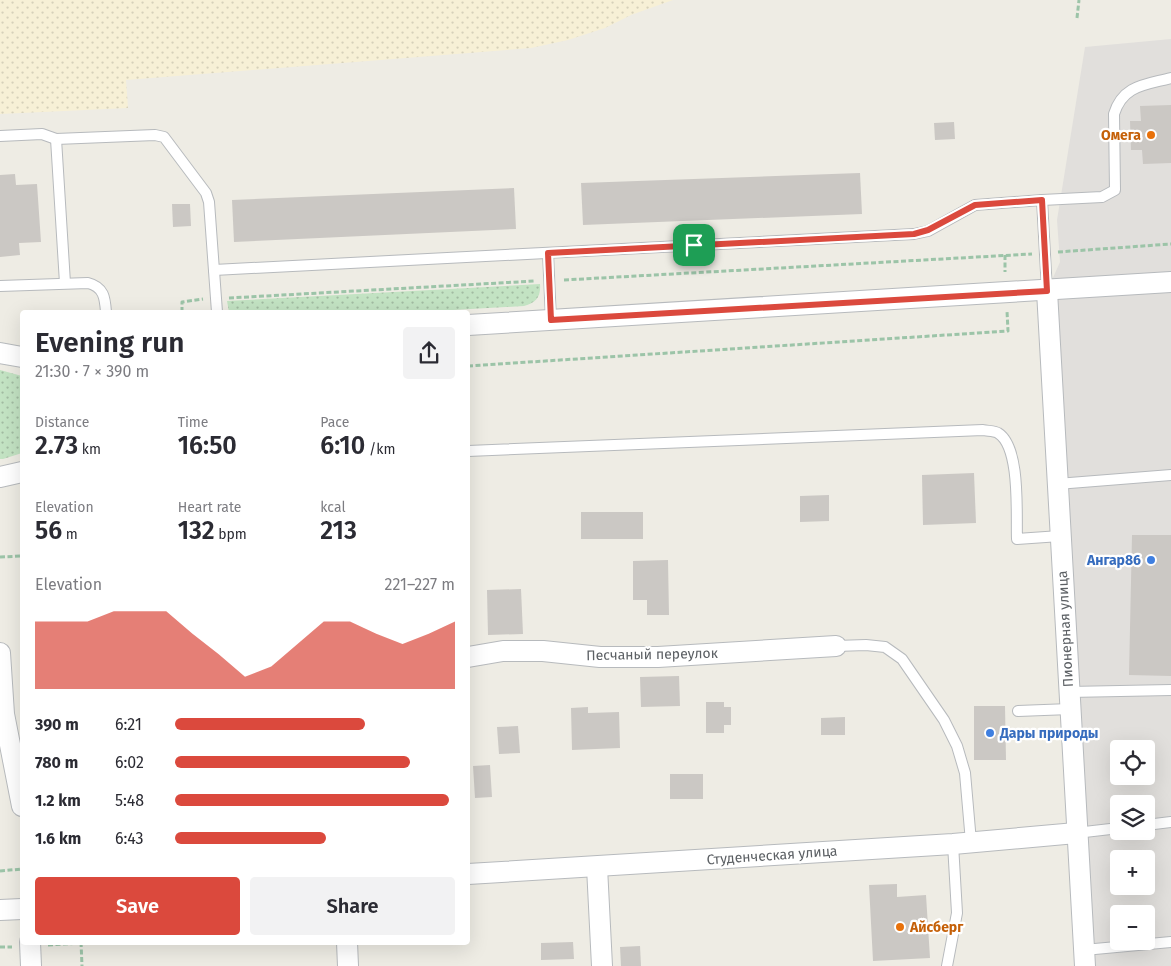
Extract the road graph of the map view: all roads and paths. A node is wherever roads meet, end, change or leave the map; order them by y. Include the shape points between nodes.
1 (1079, 0) edge
2 (1077, 18) dead end
3 (1171, 78) edge
4 (0, 136) edge
5 (56, 139) junction
6 (1042, 200) junction
7 (1171, 244) edge
8 (548, 253) junction
9 (1045, 253) junction
10 (1005, 255) junction
11 (214, 270) junction
12 (549, 280) junction
13 (1171, 282) edge
14 (65, 284) junction
15 (0, 286) edge
16 (1047, 291) junction
17 (1006, 294) junction
18 (216, 298) junction
19 (106, 310) edge
20 (182, 310) edge
21 (217, 310) edge
22 (551, 320) junction
23 (470, 325) edge
24 (470, 366) edge
25 (470, 451) edge
26 (20, 472) edge
27 (1171, 475) edge
28 (0, 477) edge
29 (1057, 484) junction
30 (1060, 536) junction
31 (20, 556) edge
32 (0, 557) edge
33 (836, 646) joint
34 (0, 653) edge
35 (470, 657) edge
36 (1171, 690) edge
37 (1069, 700) junction
38 (1018, 711) dead end
39 (20, 796) edge
40 (1171, 822) edge
41 (1155, 824) edge
42 (1110, 829) edge
43 (1076, 833) junction
44 (962, 843) junction
45 (597, 867) junction
46 (20, 869) edge
47 (0, 871) edge
48 (470, 874) edge
49 (20, 909) edge
50 (0, 910) edge
51 (1171, 942) edge
52 (30, 945) edge
53 (81, 945) edge
54 (347, 945) edge
55 (1084, 958) edge
56 (31, 966) edge
57 (82, 966) edge
58 (348, 966) edge
59 (602, 966) edge
60 (947, 966) edge

1 - 2 path
3 - 6 lane via 1131,89 1120,97 1114,114 1115,190 1102,197
4 - 5 lane via 42,134
5 - 11 lane via 164,137 210,202
5 - 14 lane
6 - 8 lane via 975,205 914,234
6 - 9 lane
7 - 9 path
8 - 11 lane
8 - 12 lane
9 - 10 path
9 - 16 lane
10 - 12 path
10 - 17 path
11 - 18 lane
12 - 18 path
12 - 22 lane
13 - 16 street
14 - 15 lane
14 - 19 lane via 95,284 104,294
16 - 17 street
16 - 29 street, Пионерная улица
17 - 22 street
17 - 24 path via 1008,331
18 - 20 path via 182,302
18 - 21 lane
22 - 23 street
25 - 30 lane via 983,430 998,433 1013,460 1017,539
26 - 28 street
27 - 29 lane
29 - 30 street, Пионерная улица
30 - 37 street, Пионерная улица
31 - 32 path
33 - 35 street, Песчаный переулок via 658,657 600,657 544,651 503,651
33 - 44 lane via 885,647 902,659 944,720 957,746 965,773
34 - 39 street via 4,714
36 - 37 lane
37 - 38 lane
37 - 43 street, Пионерная улица
40 - 41 lane
42 - 43 lane
43 - 44 street, Студенческая улица
43 - 55 street, Пионерная улица
44 - 45 street, Студенческая улица
44 - 60 lane via 956,913
45 - 48 street, Студенческая улица
45 - 59 street
46 - 47 path
49 - 50 street
51 - 55 lane
52 - 56 street
53 - 57 path
54 - 58 street

